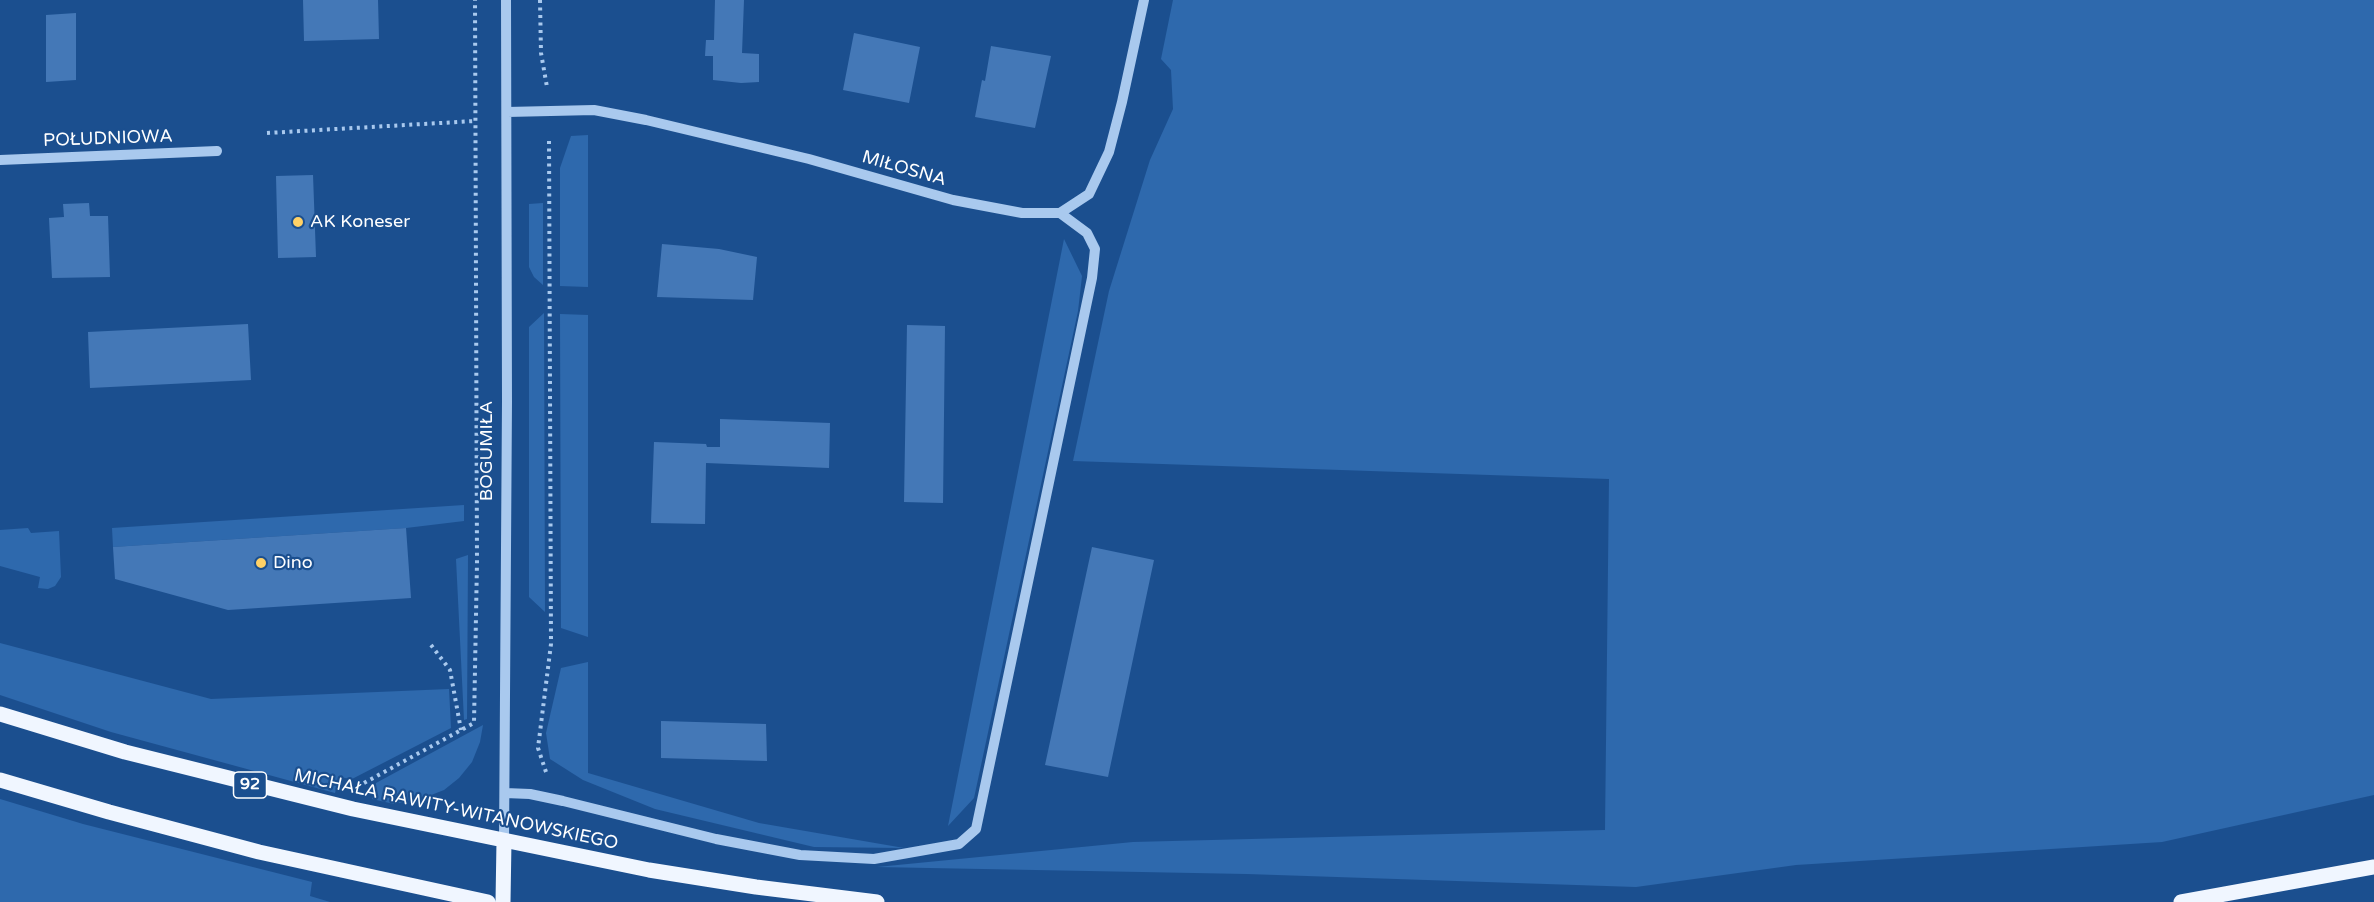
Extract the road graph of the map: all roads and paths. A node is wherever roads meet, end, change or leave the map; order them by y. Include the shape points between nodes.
1 (475, 0) edge
2 (506, 0) edge
3 (540, 0) edge
4 (1144, 0) edge
5 (547, 81) dead end
6 (507, 112) junction
7 (475, 121) junction
8 (549, 132) dead end
9 (267, 133) dead end
10 (217, 151) dead end
11 (0, 160) edge
12 (1060, 213) junction
13 (431, 645) dead end
14 (0, 714) edge
15 (461, 730) junction
16 (0, 780) edge
17 (358, 787) dead end
18 (505, 792) junction
19 (563, 801) junction
20 (504, 841) junction
21 (2374, 867) edge
22 (488, 902) edge
23 (503, 902) edge
24 (877, 902) edge
25 (2181, 902) edge

1 - 7 path
2 - 6 street, BOGUMIŁA
3 - 5 path via 541,53
4 - 12 street via 1109,152 1089,195
6 - 12 street, MIŁOSNA via 594,110 809,159 953,200 1022,213
6 - 18 street, BOGUMIŁA
7 - 9 path
7 - 15 path via 475,705 474,723
8 - 19 path via 551,644 538,748 547,775
10 - 11 street, POŁUDNIOWA
12 - 19 street via 1087,233 1095,249 1092,278 976,829 959,844 874,859 800,855 716,839
13 - 15 path via 450,670
14 - 20 main road, MICHAŁA RAWITY-WITANOWSKIEGO / 92 via 274,791
15 - 17 path
16 - 22 main road via 259,852
18 - 19 street
18 - 20 street, BOGUMIŁA
20 - 23 main road, BOGUMIŁA
20 - 24 main road, MICHAŁA RAWITY-WITANOWSKIEGO / 92 via 649,870
21 - 25 main road

